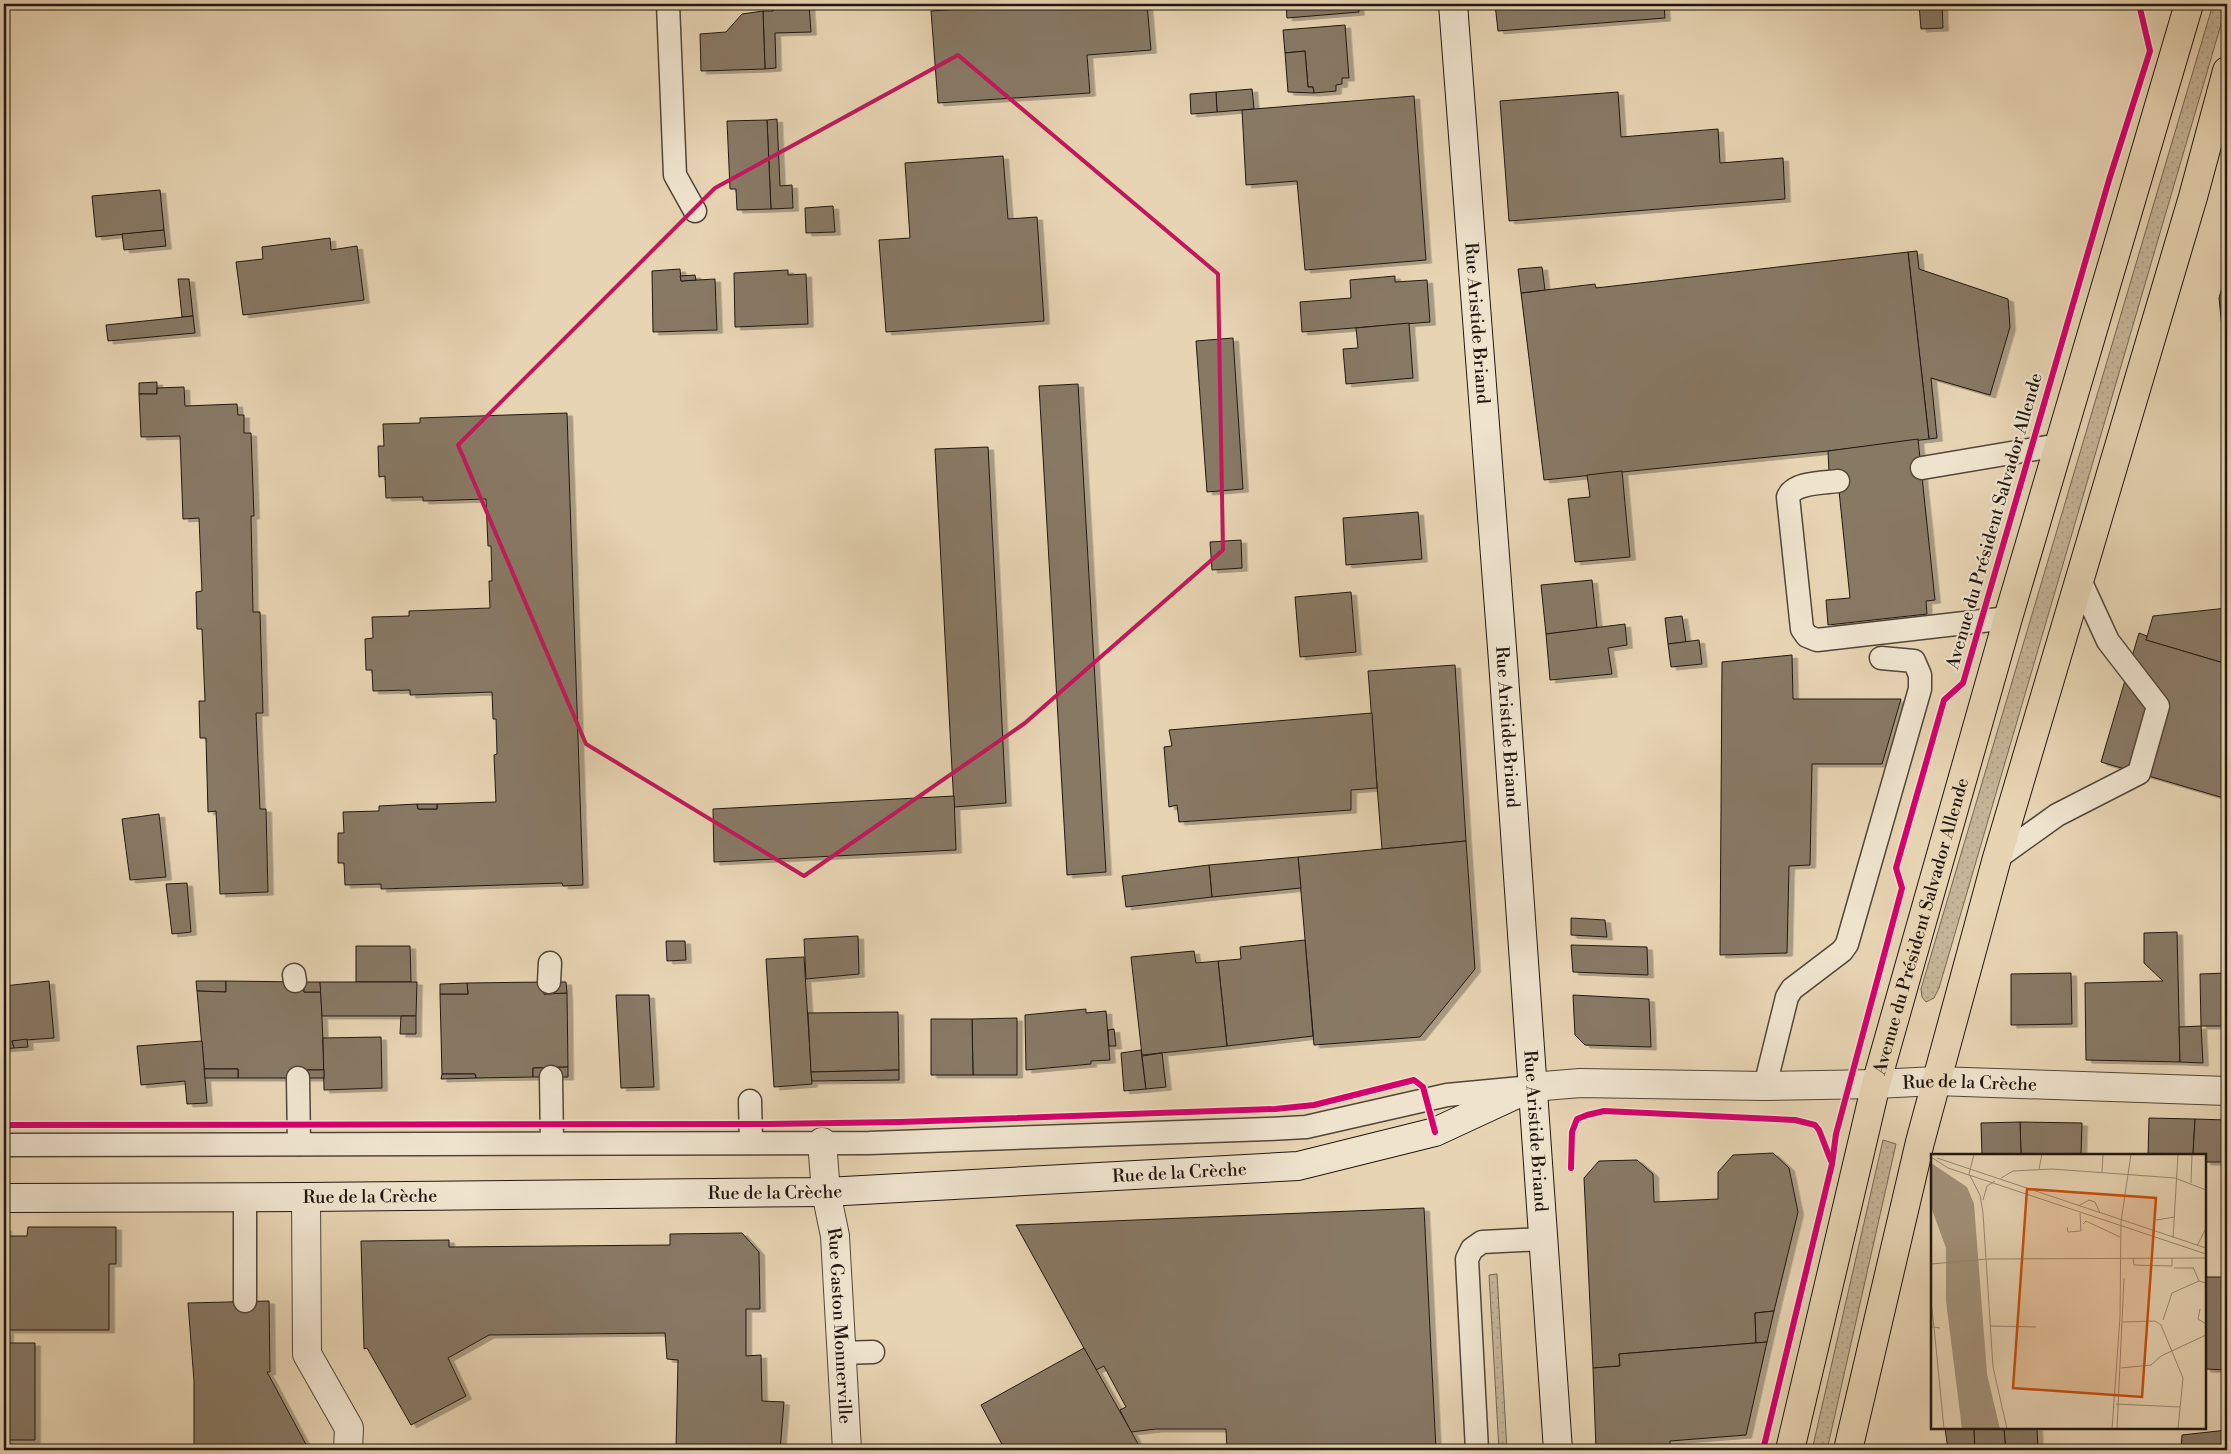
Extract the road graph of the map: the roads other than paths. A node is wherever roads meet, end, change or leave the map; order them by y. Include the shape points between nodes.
1 (668, 4) edge
2 (1453, 4) edge
3 (2189, 4) edge
4 (2226, 76) edge
5 (695, 211) dead end
6 (2059, 444) junction
7 (1922, 468) dead end
8 (1838, 481) dead end
9 (2079, 578) junction
10 (2008, 618) junction
11 (1881, 658) dead end
12 (1997, 858) junction
13 (551, 1077) dead end
14 (298, 1078) dead end
15 (1936, 1081) junction
16 (1876, 1084) junction
17 (1766, 1086) junction
18 (1532, 1087) junction
19 (2227, 1091) edge
20 (750, 1101) dead end
21 (751, 1142) junction
22 (822, 1142) junction
23 (299, 1144) junction
24 (552, 1144) junction
25 (4, 1145) edge
26 (826, 1192) junction
27 (245, 1197) junction
28 (306, 1197) junction
29 (4, 1198) edge
30 (1543, 1239) junction
31 (245, 1301) dead end
32 (873, 1352) dead end
33 (842, 1353) junction
34 (348, 1450) edge
35 (847, 1450) edge
36 (1477, 1450) edge
37 (1558, 1450) edge
38 (1790, 1450) edge
39 (1848, 1450) edge

1 - 5 lane via 674,175
2 - 18 street, Rue Aristide Briand
3 - 6 main road, Avenue du Président Salvador Allende
4 - 9 main road
6 - 7 lane
6 - 10 main road, Avenue du Président Salvador Allende
8 - 10 lane via 1796,488 1788,496 1802,629 1807,636 1818,640
9 - 12 main road
9 - 12 lane via 2108,641 2158,706 2142,763 2139,773 2057,815
10 - 16 main road, Avenue du Président Salvador Allende
11 - 17 lane via 1914,661 1920,675 1920,689 1847,944 1842,952 1792,989
12 - 15 main road
13 - 24 lane
14 - 23 lane
15 - 16 street, Rue de la Crèche
15 - 19 street, Rue de la Crèche
15 - 39 main road
16 - 17 street, Rue de la Crèche
16 - 38 main road, Avenue du Président Salvador Allende
17 - 18 street, Rue de la Crèche via 1580,1083
18 - 22 lane, Rue de la Crèche via 1434,1097 1306,1126 869,1143
18 - 26 street, Rue de la Crèche via 1435,1132 1298,1166
18 - 30 street, Rue Aristide Briand
20 - 21 lane
21 - 22 lane, Rue de la Crèche
21 - 24 lane, Rue de la Crèche
22 - 26 street, Rue Gaston Monnerville
23 - 24 lane, Rue de la Crèche
23 - 25 lane, Rue de la Crèche
26 - 28 street, Rue de la Crèche
26 - 33 street, Rue Gaston Monnerville via 835,1236
27 - 28 street, Rue de la Crèche
27 - 29 street, Rue de la Crèche
27 - 31 lane
28 - 34 street via 307,1354 349,1428
30 - 36 lane via 1482,1242 1472,1249 1467,1259
30 - 37 street, Rue Aristide Briand
32 - 33 lane
33 - 35 street, Rue Gaston Monnerville

